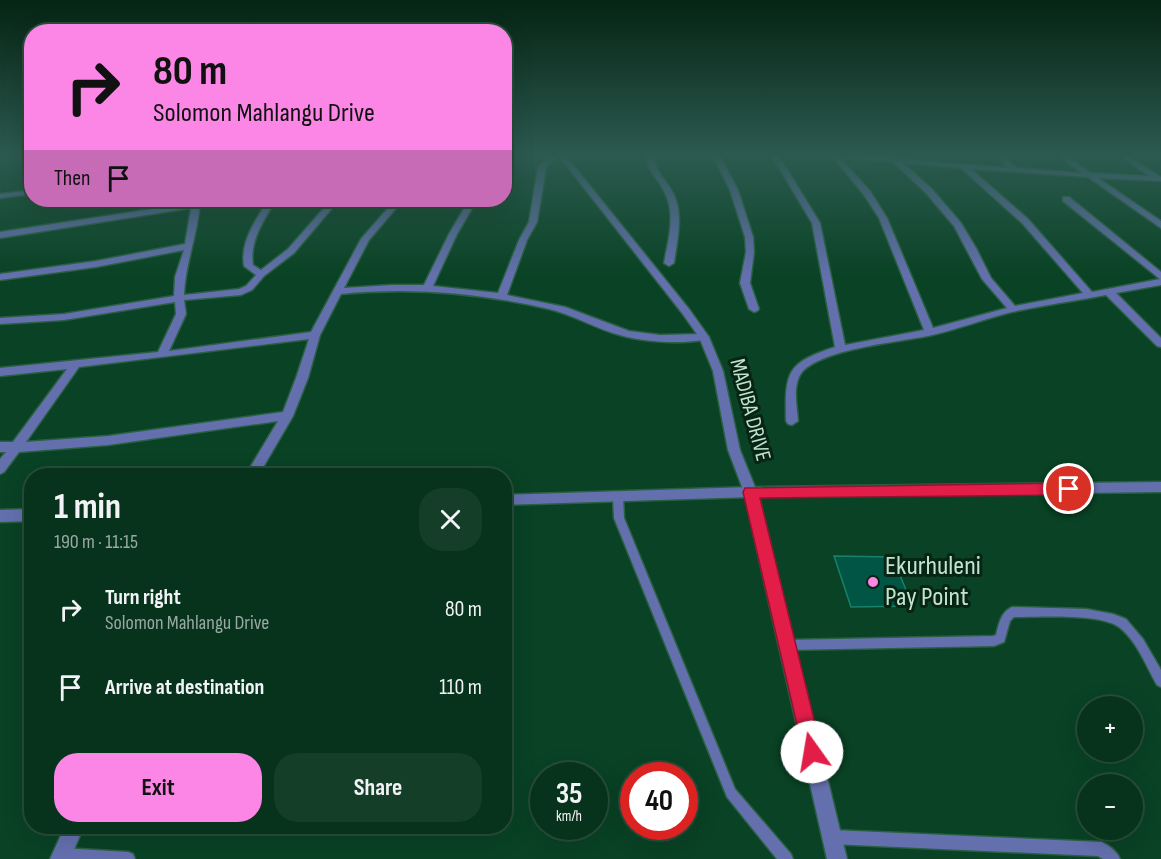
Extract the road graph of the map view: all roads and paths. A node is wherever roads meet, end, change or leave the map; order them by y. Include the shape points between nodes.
1 (537, 196) edge
2 (594, 196) edge
3 (671, 196) edge
4 (736, 196) edge
5 (800, 196) edge
6 (870, 196) edge
7 (933, 196) edge
8 (997, 196) edge
9 (1119, 196) edge
10 (1066, 199) dead end
11 (167, 207) edge
12 (195, 207) edge
13 (268, 207) edge
14 (329, 207) edge
15 (393, 207) edge
16 (469, 207) edge
17 (1161, 225) edge
18 (0, 236) edge
19 (189, 246) junction
20 (669, 263) dead end
21 (261, 274) junction
22 (0, 277) edge
23 (1161, 277) edge
24 (1161, 282) edge
25 (428, 287) junction
26 (338, 291) junction
27 (1108, 291) junction
28 (1090, 295) junction
29 (501, 297) junction
30 (179, 298) junction
31 (754, 309) dead end
32 (1013, 309) junction
33 (0, 321) edge
34 (930, 333) junction
35 (315, 335) junction
36 (704, 337) junction
37 (1161, 344) edge
38 (841, 349) junction
39 (162, 355) junction
40 (75, 364) junction
41 (0, 372) edge
42 (287, 416) junction
43 (792, 422) dead end
44 (0, 447) edge
45 (16, 448) junction
46 (256, 468) edge
47 (0, 469) edge
48 (1161, 487) edge
49 (751, 492) junction
50 (618, 496) junction
51 (512, 500) edge
52 (24, 515) edge
53 (0, 516) edge
54 (786, 645) junction
55 (1161, 681) edge
56 (71, 834) edge
57 (832, 837) junction
58 (61, 857) edge
59 (128, 859) edge
60 (786, 859) edge
61 (837, 859) edge
62 (1113, 859) edge

1 - 29 street via 533,222
2 - 36 street, MADIBA DRIVE
3 - 20 street via 674,225
4 - 31 street via 749,237 745,283
5 - 38 street via 816,223
6 - 34 street via 883,217
7 - 32 street via 958,225 987,279
8 - 28 street via 1025,221
9 - 17 street
10 - 23 street
11 - 18 street
12 - 19 street
13 - 21 street via 248,253 249,266
14 - 21 street via 291,252
15 - 26 street via 365,239
16 - 25 street
19 - 22 street
19 - 30 street
21 - 30 street via 241,292
24 - 27 street
25 - 26 street
25 - 29 street
26 - 35 street
27 - 28 street
27 - 37 street
28 - 32 street
29 - 36 street via 579,314 635,336
30 - 33 street via 64,317
30 - 39 street via 181,314
32 - 34 street
34 - 38 street
35 - 39 street
35 - 42 street
36 - 49 street, MADIBA DRIVE via 718,371 734,450
38 - 43 street via 811,361 793,377
39 - 40 street
40 - 41 street
40 - 45 street
42 - 45 street
42 - 46 street
44 - 45 street
45 - 47 street
48 - 49 street
49 - 50 street
49 - 54 street, MADIBA DRIVE
50 - 51 street
50 - 60 lane via 619,518 731,793
52 - 53 street
54 - 55 lane via 994,641 1000,638 1012,612 1108,615 1133,635
54 - 57 street, MADIBA DRIVE
56 - 58 street
57 - 61 street, MADIBA DRIVE
57 - 62 lane via 1101,849
58 - 59 lane

